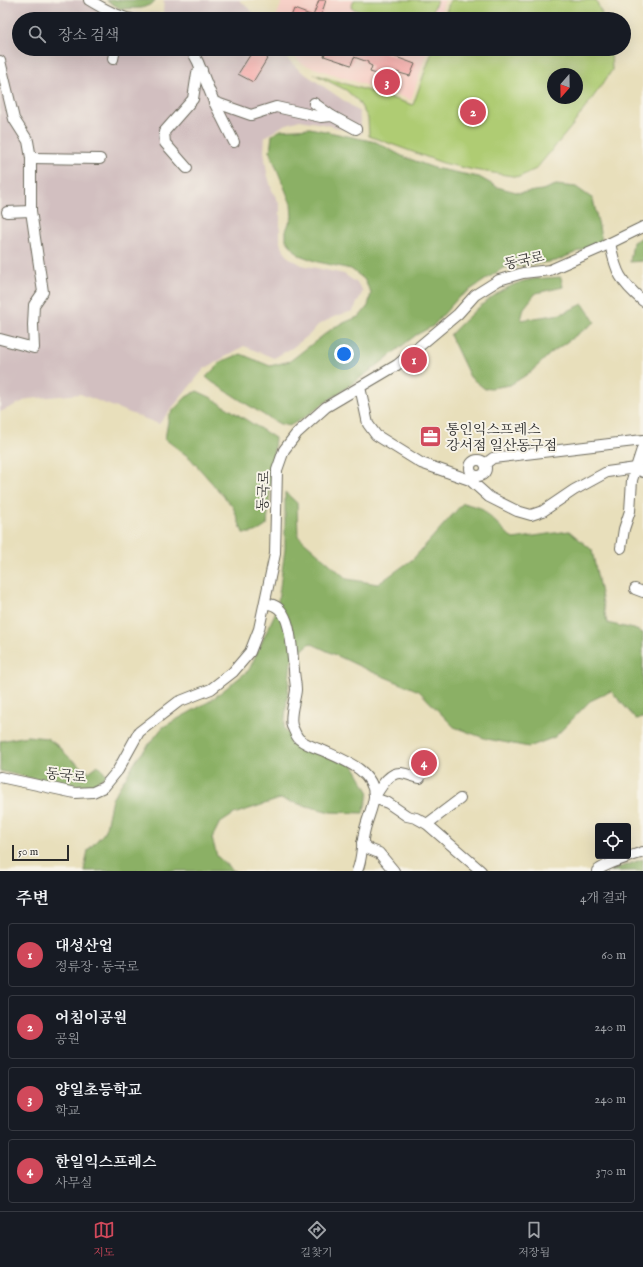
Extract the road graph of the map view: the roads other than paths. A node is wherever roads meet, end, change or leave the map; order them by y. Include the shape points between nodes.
1 (90, 0) edge
2 (106, 12) edge
3 (114, 56) edge
4 (195, 56) edge
5 (113, 59) dead end
6 (0, 61) edge
7 (202, 70) junction
8 (214, 102) junction
9 (314, 103) dead end
10 (332, 116) junction
11 (356, 129) dead end
12 (234, 142) dead end
13 (31, 158) junction
14 (100, 159) dead end
15 (186, 168) dead end
16 (32, 211) junction
17 (7, 212) dead end
18 (643, 227) edge
19 (610, 243) junction
20 (643, 302) edge
21 (0, 339) edge
22 (360, 387) junction
23 (643, 440) edge
24 (643, 446) edge
25 (639, 470) edge
26 (472, 477) junction
27 (622, 548) dead end
28 (265, 604) junction
29 (0, 777) edge
30 (420, 778) dead end
31 (374, 798) junction
32 (460, 800) dead end
33 (427, 824) junction
34 (362, 843) junction
35 (643, 852) edge
36 (358, 871) edge
37 (394, 871) edge
38 (481, 871) edge
39 (598, 871) edge

1 - 2 street
3 - 5 street
4 - 7 street
6 - 13 street via 14,119 28,141
7 - 8 street
7 - 15 street via 197,73 193,99 164,132 165,143
8 - 10 street via 251,115 276,106 321,117
8 - 12 street
9 - 10 street
10 - 11 street
13 - 14 street
13 - 16 street
16 - 17 street
16 - 21 street via 43,292 34,305 34,348
18 - 19 street, 동국로
19 - 20 street via 620,278
19 - 22 street, 동국로 via 550,270 499,280 475,295 458,314 397,366
22 - 26 street via 368,424 376,435 421,463
22 - 28 street, 동국로 via 326,407 297,433 284,450 277,470 275,554
23 - 26 street via 493,458 485,464 474,462 471,468
24 - 25 street
25 - 26 street via 607,472 543,511 530,515 489,497
25 - 27 street via 632,480 630,511 624,529
28 - 29 street, 동국로 via 250,652 233,672 211,689 178,702 139,732 118,770 104,786 93,792 75,793
28 - 31 street via 277,606 287,620 296,683 292,719 295,732 299,739 363,772 373,788
30 - 31 street via 400,773 392,775
31 - 33 street
31 - 34 street
32 - 33 street
33 - 38 street
34 - 36 street
34 - 37 street via 379,853
35 - 39 street

